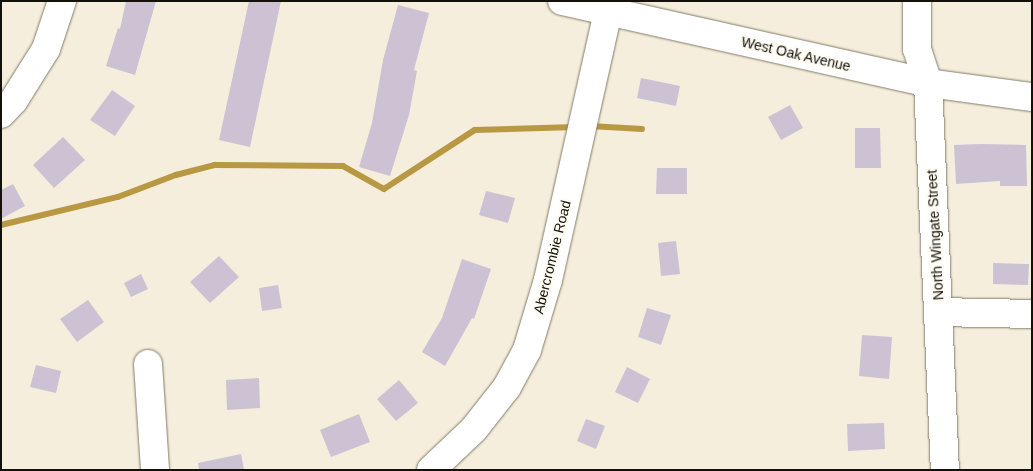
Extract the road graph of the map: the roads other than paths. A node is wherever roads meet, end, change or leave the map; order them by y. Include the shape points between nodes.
1 (62, 1) edge
2 (562, 1) edge
3 (917, 1) edge
4 (617, 9) edge
5 (928, 83) junction
6 (1032, 97) edge
7 (1, 114) edge
8 (938, 312) junction
9 (1032, 314) edge
10 (148, 364) dead end
11 (155, 470) edge
12 (431, 470) edge
13 (945, 470) edge

1 - 7 street via 46,48 14,100
2 - 4 street, West Oak Avenue
3 - 5 street, North Wingate Street via 917,49
4 - 5 street, West Oak Avenue
4 - 12 street, Abercrombie Road via 548,280 526,350 507,387 474,429
5 - 6 street, West Oak Avenue
5 - 8 street, North Wingate Street
8 - 9 street
8 - 13 street, North Wingate Street
10 - 11 street

